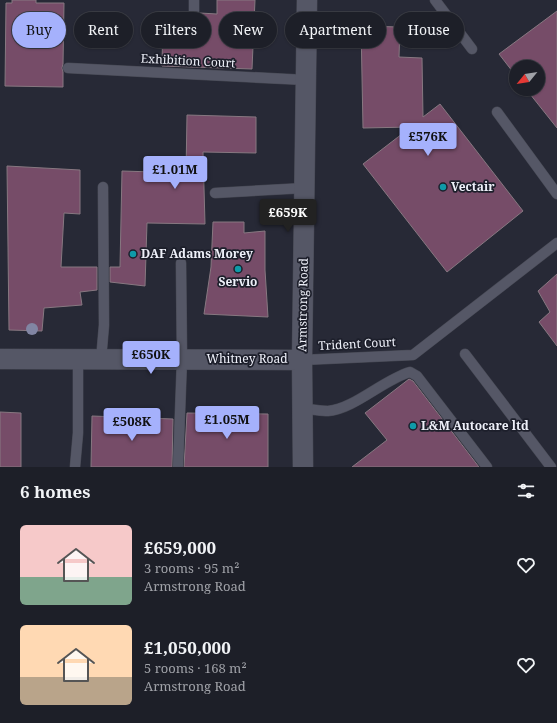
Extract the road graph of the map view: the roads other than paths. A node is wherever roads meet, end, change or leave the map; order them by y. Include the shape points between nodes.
1 (194, 0) edge
2 (307, 0) edge
3 (435, 0) edge
4 (194, 11) dead end
5 (472, 49) dead end
6 (68, 68) dead end
7 (306, 80) junction
8 (497, 112) dead end
9 (103, 187) dead end
10 (305, 188) junction
11 (214, 193) dead end
12 (557, 194) edge
13 (557, 243) edge
14 (181, 263) dead end
15 (465, 354) dead end
16 (0, 359) edge
17 (182, 359) junction
18 (78, 360) junction
19 (101, 360) junction
20 (302, 360) junction
21 (302, 409) junction
22 (75, 467) edge
23 (178, 467) edge
24 (303, 467) edge
25 (487, 467) edge
26 (551, 467) edge

1 - 4 lane
2 - 7 street, Armstrong Road
3 - 5 lane
6 - 7 lane, Exhibition Court
7 - 10 street, Armstrong Road
8 - 12 lane
9 - 19 lane via 104,325
10 - 11 lane
10 - 20 street, Armstrong Road
13 - 20 lane, Trident Court via 414,355
14 - 17 lane
15 - 26 lane
16 - 18 street, Whitney Road
17 - 19 street, Whitney Road
17 - 20 street, Whitney Road
17 - 23 lane
18 - 19 street, Whitney Road
18 - 22 lane via 78,433
20 - 21 street, Armstrong Road
21 - 24 street, Armstrong Road
21 - 25 lane via 328,411 348,405 399,375 410,372 417,376

